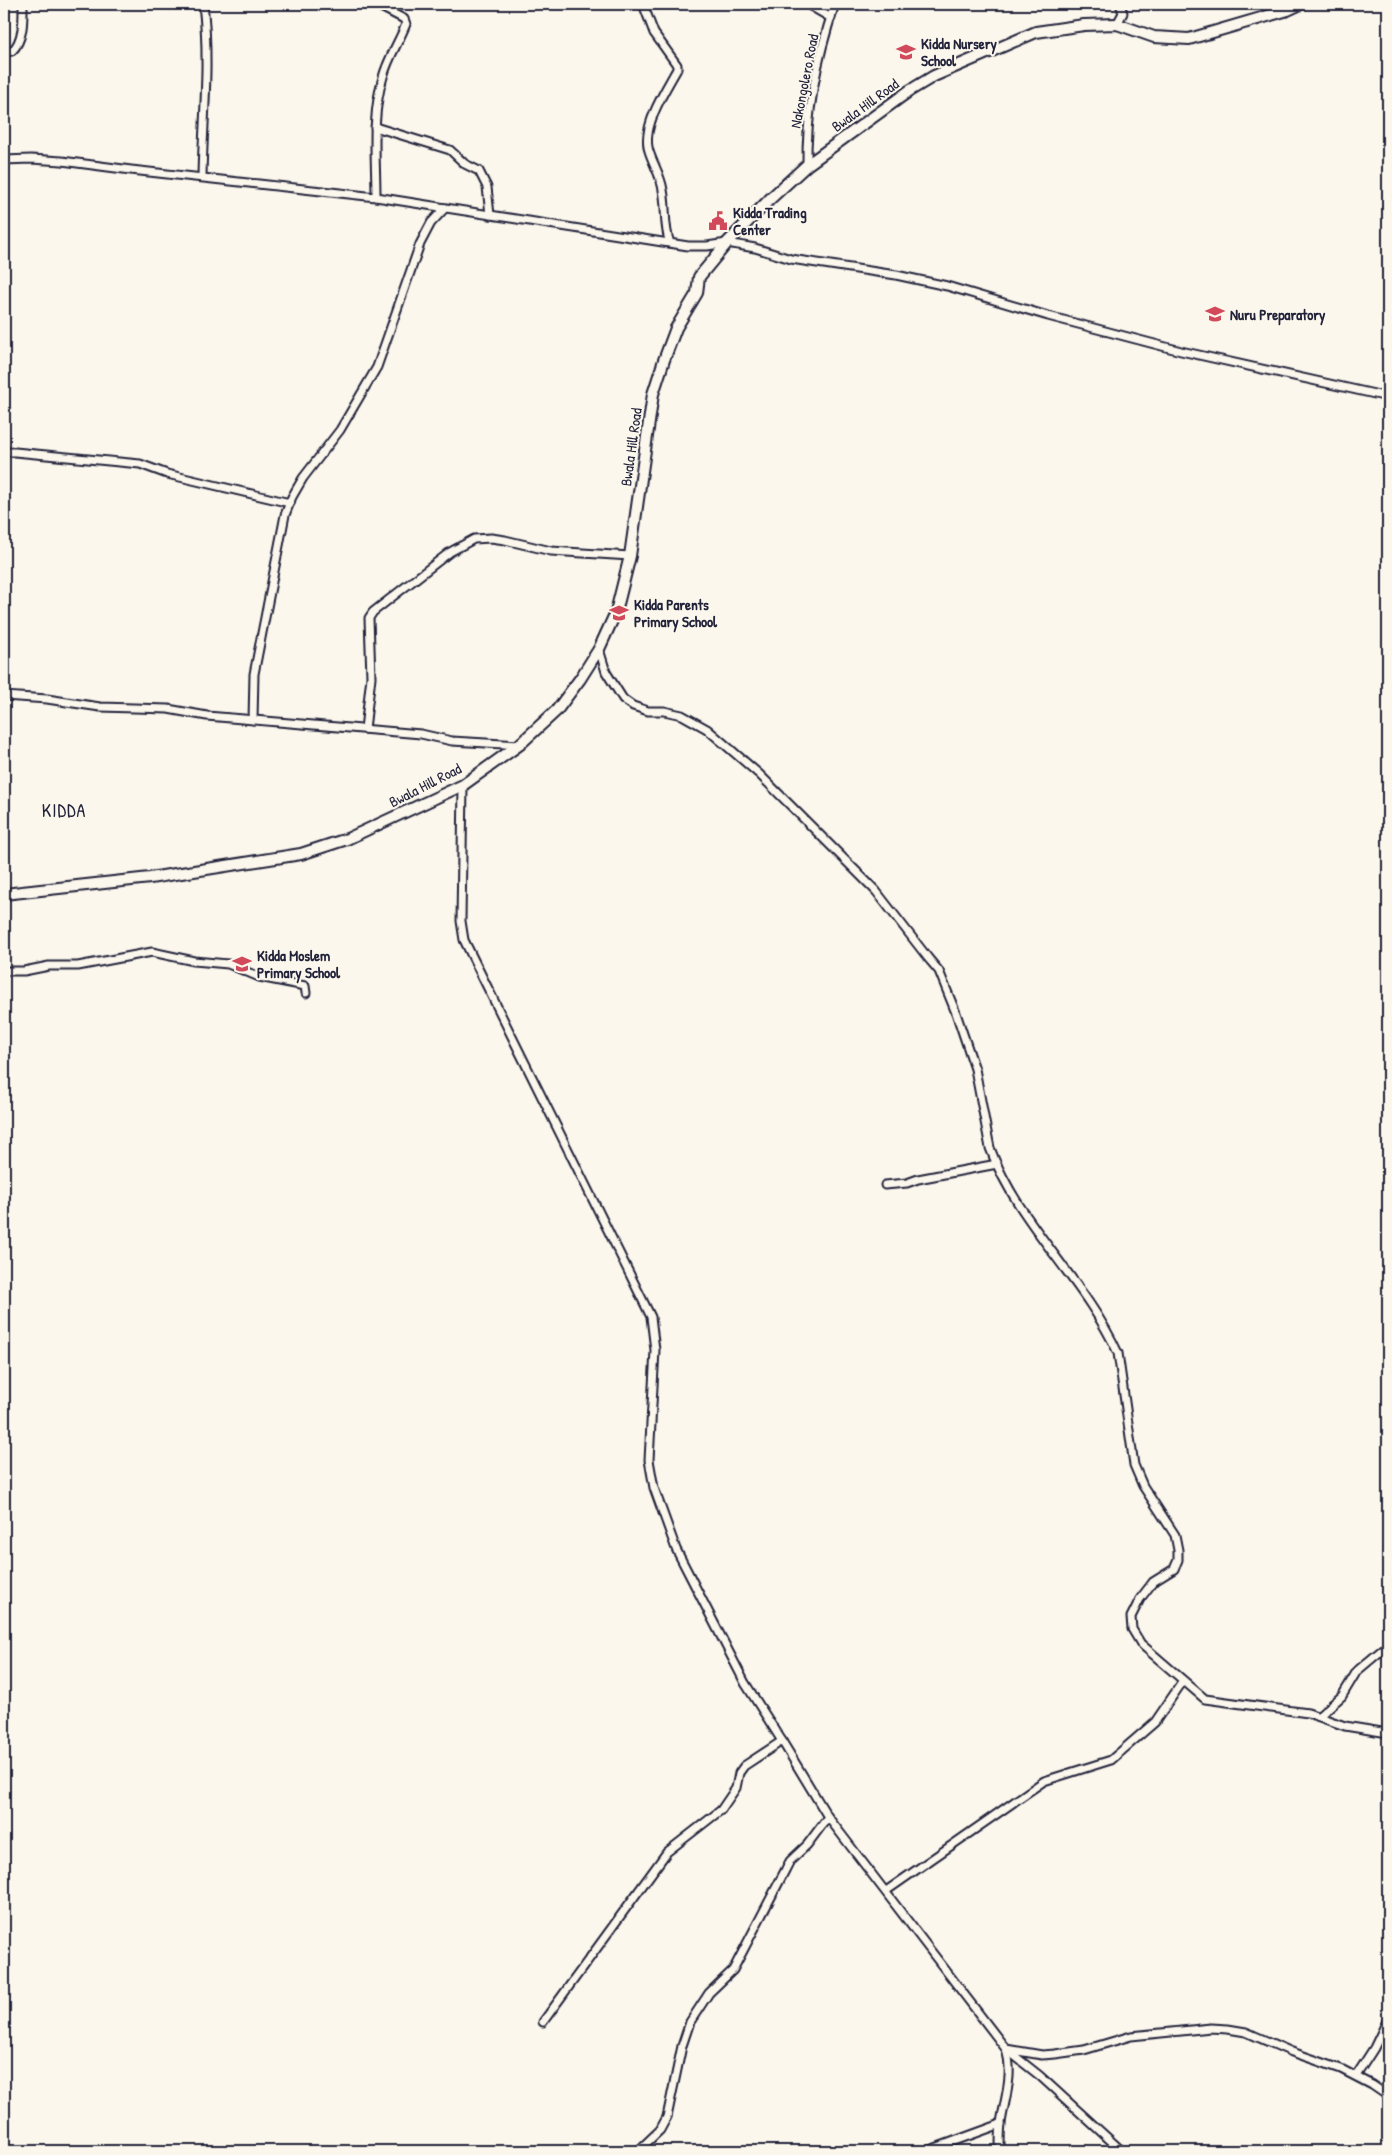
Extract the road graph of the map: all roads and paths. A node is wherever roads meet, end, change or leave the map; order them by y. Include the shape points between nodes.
1 (23, 4) edge
2 (203, 4) edge
3 (375, 4) edge
4 (643, 4) edge
5 (808, 4) edge
6 (836, 4) edge
7 (1120, 4) edge
8 (1301, 4) edge
9 (831, 18) junction
10 (1117, 24) junction
11 (4, 53) edge
12 (375, 127) junction
13 (4, 160) edge
14 (807, 165) junction
15 (202, 177) junction
16 (376, 197) junction
17 (445, 208) junction
18 (490, 215) junction
19 (670, 243) junction
20 (727, 243) junction
21 (1388, 398) edge
22 (4, 452) edge
23 (290, 503) junction
24 (630, 556) junction
25 (599, 649) junction
26 (4, 696) edge
27 (253, 720) junction
28 (365, 729) junction
29 (519, 745) junction
30 (463, 785) junction
31 (4, 894) edge
32 (4, 971) edge
33 (306, 992) dead end
34 (997, 1164) junction
35 (885, 1185) dead end
36 (1388, 1645) edge
37 (1183, 1681) junction
38 (1319, 1716) junction
39 (1388, 1732) edge
40 (782, 1740) junction
41 (828, 1817) junction
42 (886, 1891) junction
43 (1388, 2019) edge
44 (543, 2022) dead end
45 (1006, 2049) junction
46 (1356, 2076) junction
47 (1388, 2096) edge
48 (1001, 2124) junction
49 (638, 2151) edge
50 (927, 2151) edge
51 (1000, 2151) edge
52 (1122, 2151) edge

1 - 11 street via 24,20 19,40 12,51
2 - 15 street
3 - 12 street via 404,19 406,24 382,79
4 - 19 street via 654,33 677,69 650,120 648,134 648,148 662,185 665,231
5 - 9 street
6 - 9 street, Nakongolero Road
7 - 10 street via 1124,13
8 - 10 street, Bwala Hill Road via 1189,39 1154,37
9 - 14 street, Nakongolero Road via 812,95 806,136
10 - 14 street, Bwala Hill Road via 1036,32 943,72 909,91
12 - 16 street
12 - 18 street via 450,150 465,164 479,171 487,187
13 - 15 street via 31,158
14 - 20 street, Bwala Hill Road
15 - 16 street
16 - 17 street
17 - 18 street
17 - 23 street via 431,223 420,244 377,367 340,430 304,478
18 - 19 street
19 - 20 street via 707,246
20 - 21 street via 947,286 1181,351
20 - 24 street, Bwala Hill Road via 700,278 697,293 676,328 653,394
22 - 23 street via 140,464 167,474
23 - 27 street via 254,674
24 - 25 street, Bwala Hill Road via 616,612
24 - 28 street via 551,551 491,538 474,539 450,552 369,618 371,677
25 - 29 street, Bwala Hill Road via 557,710
25 - 34 street via 606,672 623,699 648,711 682,715 707,729 759,774 876,891 939,971 975,1069 990,1148
26 - 27 street via 100,707 168,709
27 - 28 street
28 - 29 street via 421,734 452,741
29 - 30 street, Bwala Hill Road
30 - 31 street, Bwala Hill Road via 347,839 302,854 150,878
30 - 40 street via 464,940 651,1318 655,1350 649,1460 654,1488 676,1549 745,1683
32 - 33 street via 78,966 152,952 228,964 259,977 305,986
34 - 35 street
34 - 37 street via 1019,1205 1104,1325 1118,1353 1134,1465 1143,1486 1175,1535 1178,1550 1174,1569 1153,1582 1140,1599 1131,1617 1132,1629 1141,1644
36 - 38 street via 1357,1671 1342,1696
37 - 38 street via 1205,1699
37 - 42 street via 1155,1722 1111,1760 1044,1781
38 - 39 street via 1345,1726
40 - 41 street
40 - 44 street via 744,1766 736,1788 721,1810 667,1852
41 - 42 street
41 - 49 street via 808,1845 790,1861 733,1970 709,1993 690,2022 668,2117 660,2130
42 - 45 street
43 - 46 street
45 - 46 street via 1056,2054 1084,2050 1131,2036 1211,2028 1246,2032
45 - 48 street via 1009,2085
45 - 52 street
46 - 47 street
48 - 50 street
48 - 51 street

